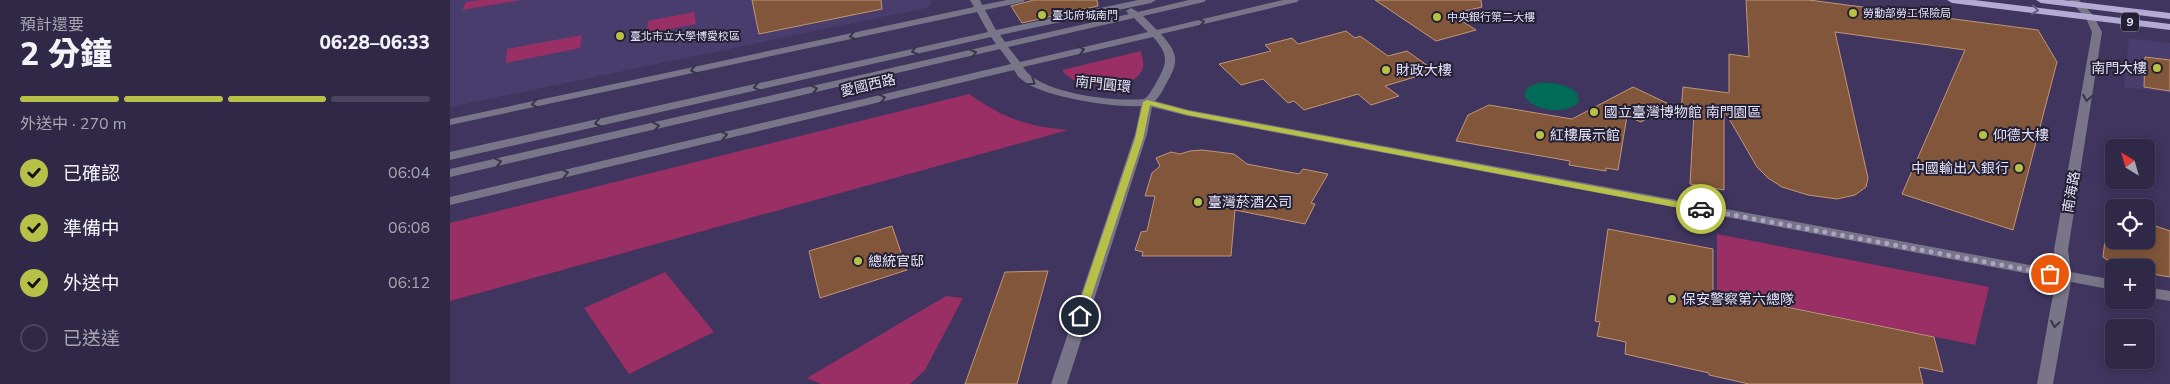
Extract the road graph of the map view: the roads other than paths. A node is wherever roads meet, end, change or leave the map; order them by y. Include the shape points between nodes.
1 (1020, 0) edge
2 (1151, 0) edge
3 (1201, 0) edge
4 (1294, 0) edge
5 (1952, 0) edge
6 (2041, 0) edge
7 (2077, 2) edge
8 (1123, 3) edge
9 (977, 4) edge
10 (1136, 15) junction
11 (2170, 16) edge
12 (2090, 17) junction
13 (2170, 27) edge
14 (1154, 33) junction
15 (995, 34) junction
16 (1000, 45) junction
17 (1016, 65) junction
18 (1147, 102) junction
19 (450, 122) edge
20 (450, 156) edge
21 (450, 173) edge
22 (450, 201) edge
23 (2065, 277) junction
24 (2105, 284) edge
25 (2155, 294) edge
26 (2170, 296) edge
27 (1059, 384) edge
28 (2045, 384) edge

1 - 9 street
2 - 8 street, 愛國西路
3 - 10 street, 愛國西路
14 -> 4 street, 愛國西路
5 -> 12 main road, 9
6 - 7 main road, 9
7 - 11 main road, 9
7 - 12 street, 南海路
8 - 10 street, 南門圓環
8 - 15 street, 愛國西路
9 - 15 street, 南門圓環
9 -> 19 street
10 - 14 street, 南門圓環
10 - 16 street, 愛國西路
12 - 13 main road, 9
12 -> 23 street, 南海路 via 2097,32 2060,250
17 -> 14 street, 愛國西路
14 - 18 street, 南門圓環 via 1171,56 1170,66 1154,97
15 - 16 street, 南門圓環
15 -> 20 street, 愛國西路
16 - 17 street, 南門圓環
21 -> 16 street, 愛國西路
17 -> 18 street, 南門圓環 via 1024,77 1058,93
22 -> 17 street, 愛國西路
18 - 23 street via 1360,146
18 - 27 street via 1139,139
23 - 24 street
23 -> 28 street, 南海路
25 - 26 street

